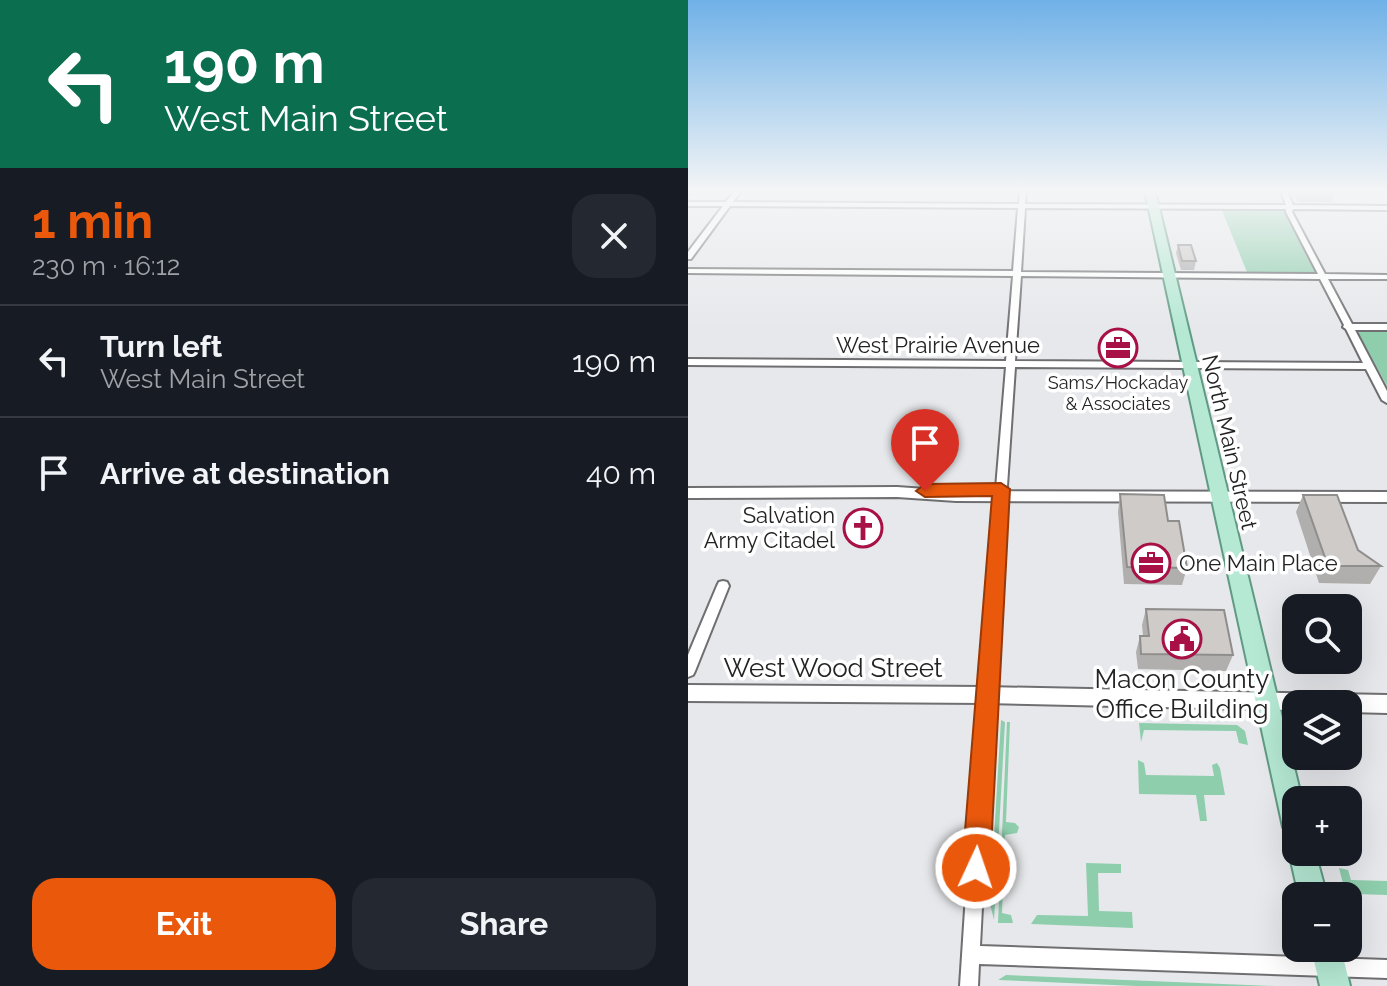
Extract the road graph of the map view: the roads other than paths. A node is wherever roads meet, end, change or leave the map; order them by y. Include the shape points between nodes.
1 (703, 237) edge
2 (1020, 237) edge
3 (1160, 237) edge
4 (1304, 237) edge
5 (688, 257) edge
6 (688, 271) edge
7 (1017, 275) junction
8 (1168, 276) junction
9 (1323, 277) junction
10 (1387, 277) edge
11 (1347, 327) junction
12 (1387, 327) edge
13 (688, 362) edge
14 (1010, 364) junction
15 (1188, 365) junction
16 (1369, 366) junction
17 (1387, 400) edge
18 (688, 493) edge
19 (1001, 493) junction
20 (1218, 496) junction
21 (1387, 497) edge
22 (723, 586) dead end
23 (688, 671) edge
24 (688, 693) edge
25 (986, 695) junction
26 (1267, 702) junction
27 (1387, 704) edge
28 (1286, 786) edge
29 (971, 955) junction
30 (1330, 967) edge
31 (1387, 969) edge
32 (969, 986) edge

1 - 5 street
2 - 7 street
3 - 8 main road, North Main Street
4 - 9 street
6 - 7 street
7 - 8 street
7 - 14 street
8 - 9 street
8 - 15 main road, North Main Street
9 - 10 street
9 - 11 street
11 - 12 street
11 - 16 street
13 - 14 street, West Prairie Avenue
14 - 15 street, West Prairie Avenue
14 - 19 street
15 - 16 street, West Prairie Avenue
15 - 20 main road, North Main Street
16 - 17 street
18 - 19 street
19 - 20 street
19 - 25 street
20 - 21 street
20 - 26 main road, North Main Street
22 - 23 street
24 - 25 street, West Wood Street
25 - 26 street, West Wood Street
25 - 29 street
26 - 27 street, West Wood Street
26 - 28 main road, North Main Street
29 - 30 street
29 - 32 street
30 - 31 street

